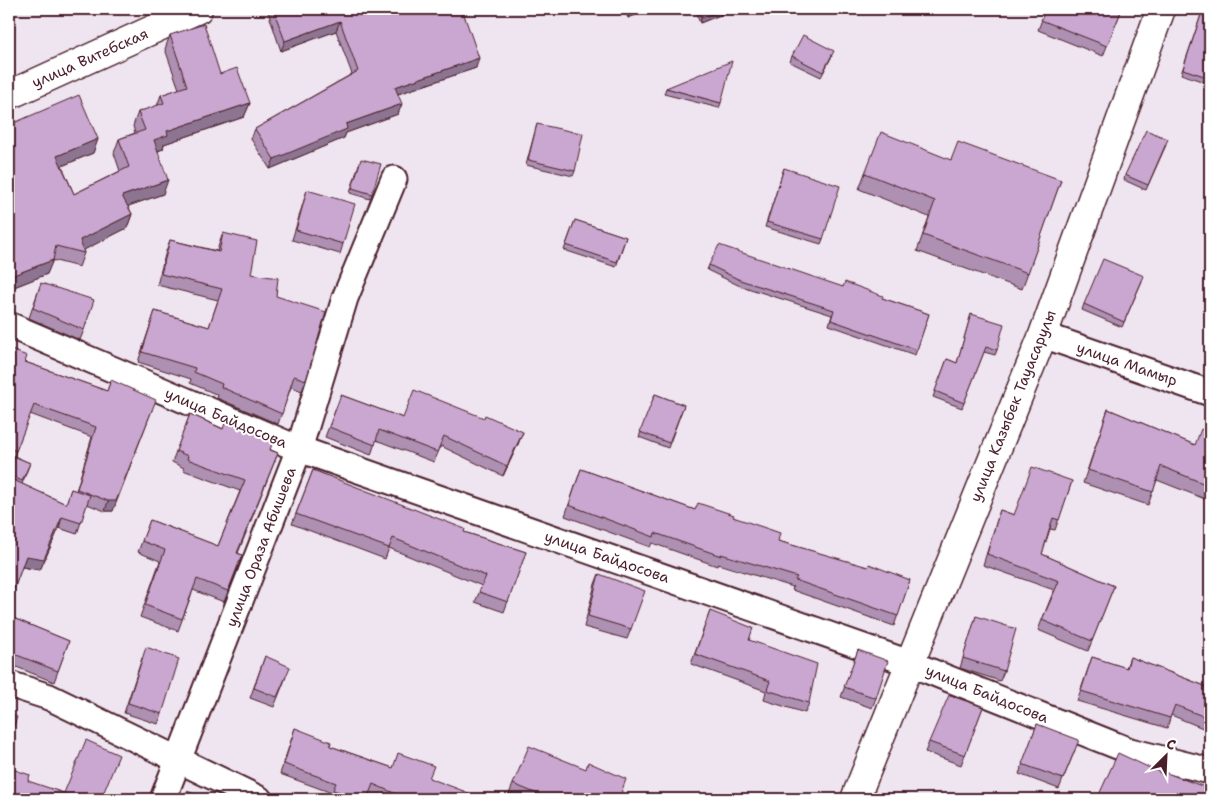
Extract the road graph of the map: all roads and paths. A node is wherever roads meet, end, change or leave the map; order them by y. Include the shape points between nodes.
1 (198, 9) edge
2 (1161, 9) edge
3 (9, 95) edge
4 (394, 180) dead end
5 (9, 326) edge
6 (1043, 335) junction
7 (1210, 393) edge
8 (299, 449) junction
9 (909, 663) junction
10 (9, 684) edge
11 (180, 760) junction
12 (1210, 772) edge
13 (163, 799) edge
14 (259, 799) edge
15 (855, 799) edge

1 - 3 street, улица Витебская
2 - 6 street, улица Казыбек Тауасарулы
4 - 8 street, улица Ораза Абишева via 345,298
5 - 8 street, улица Байдосова
6 - 7 street, улица Мамыр
6 - 9 street, улица Казыбек Тауасарулы
8 - 9 street, улица Байдосова
8 - 11 street, улица Ораза Абишева
9 - 12 street, улица Байдосова via 1130,751
9 - 15 street, улица Казыбек Тауасарулы
10 - 11 street via 49,697
11 - 13 street, улица Ораза Абишева
11 - 14 street

